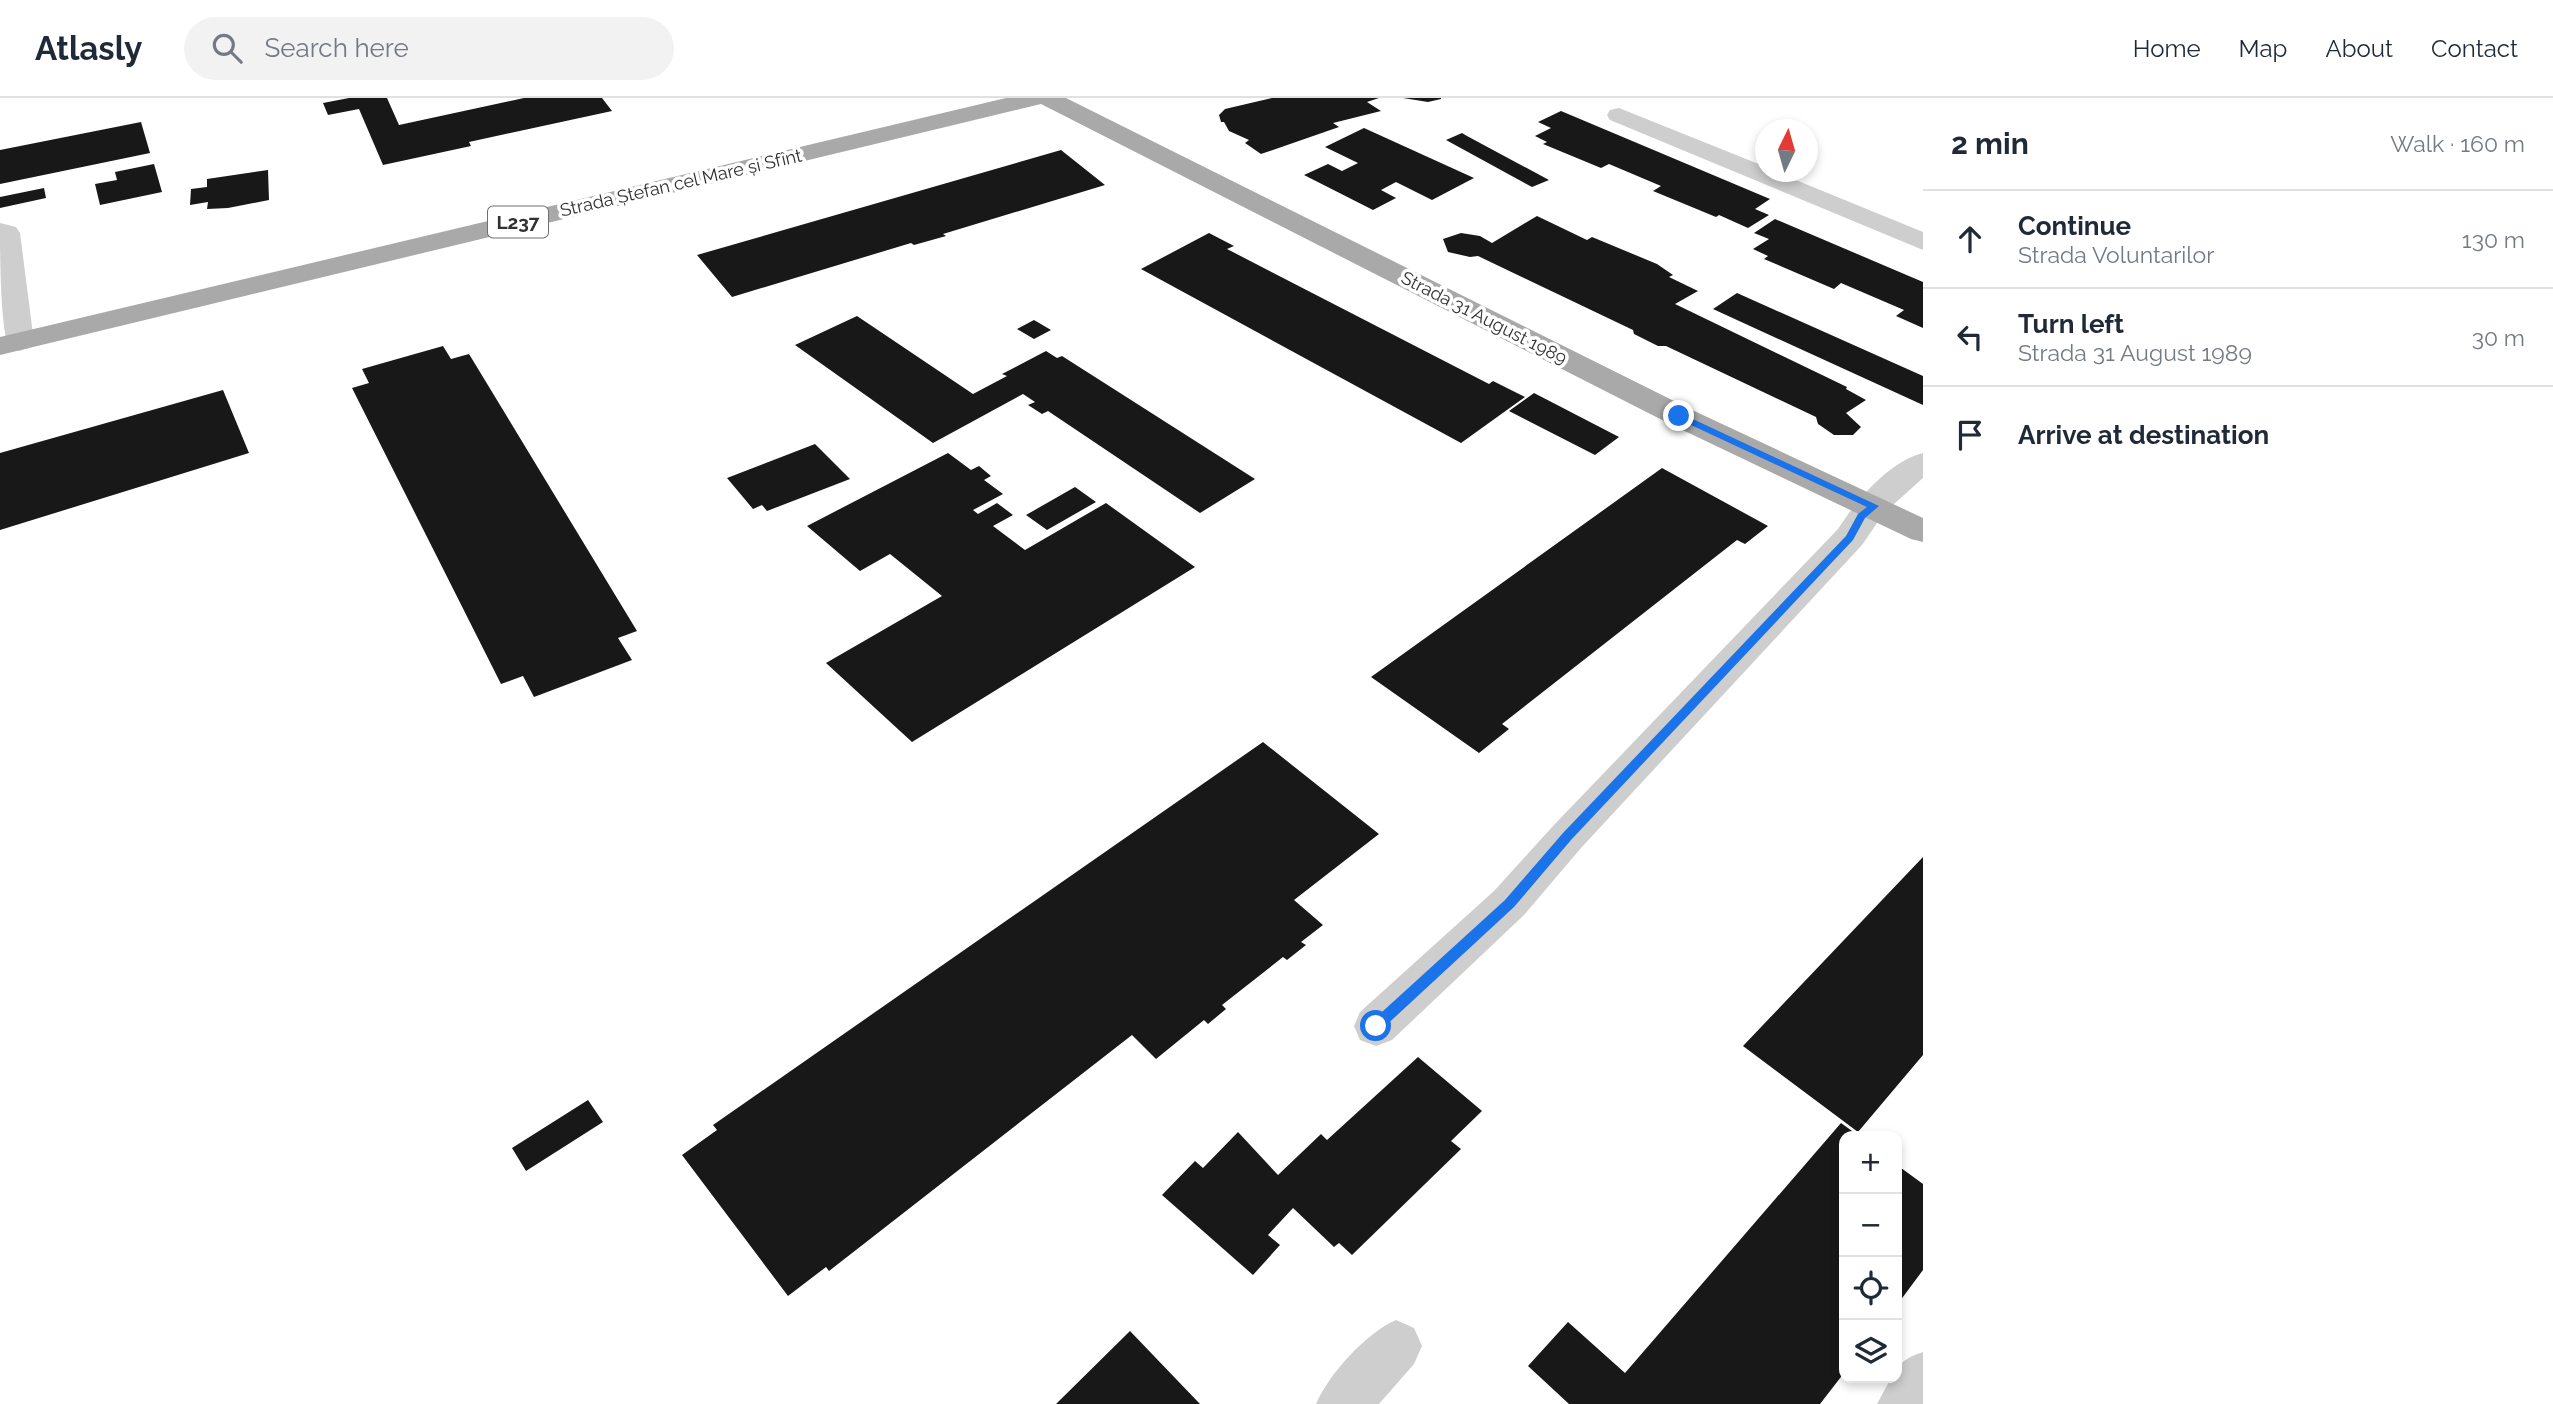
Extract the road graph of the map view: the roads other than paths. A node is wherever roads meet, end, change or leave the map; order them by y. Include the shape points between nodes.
1 (1036, 98) edge
2 (1048, 98) edge
3 (1619, 115) dead end
4 (0, 231) edge
5 (1923, 242) edge
6 (10, 344) edge
7 (1923, 463) edge
8 (1868, 511) junction
9 (1923, 531) edge
10 (1376, 1026) dead end
11 (1396, 1346) dead end
12 (1923, 1378) edge
13 (1343, 1404) edge
14 (1904, 1404) edge

1 - 6 main road, Strada Ștefan cel Mare și Sfînt / L237
2 - 8 main road, Strada 31 August 1989
3 - 5 street
4 - 6 street via 8,233
7 - 8 street
8 - 9 main road, Strada 31 August 1989
8 - 10 street via 1850,537 1510,903
11 - 13 street
12 - 14 street

